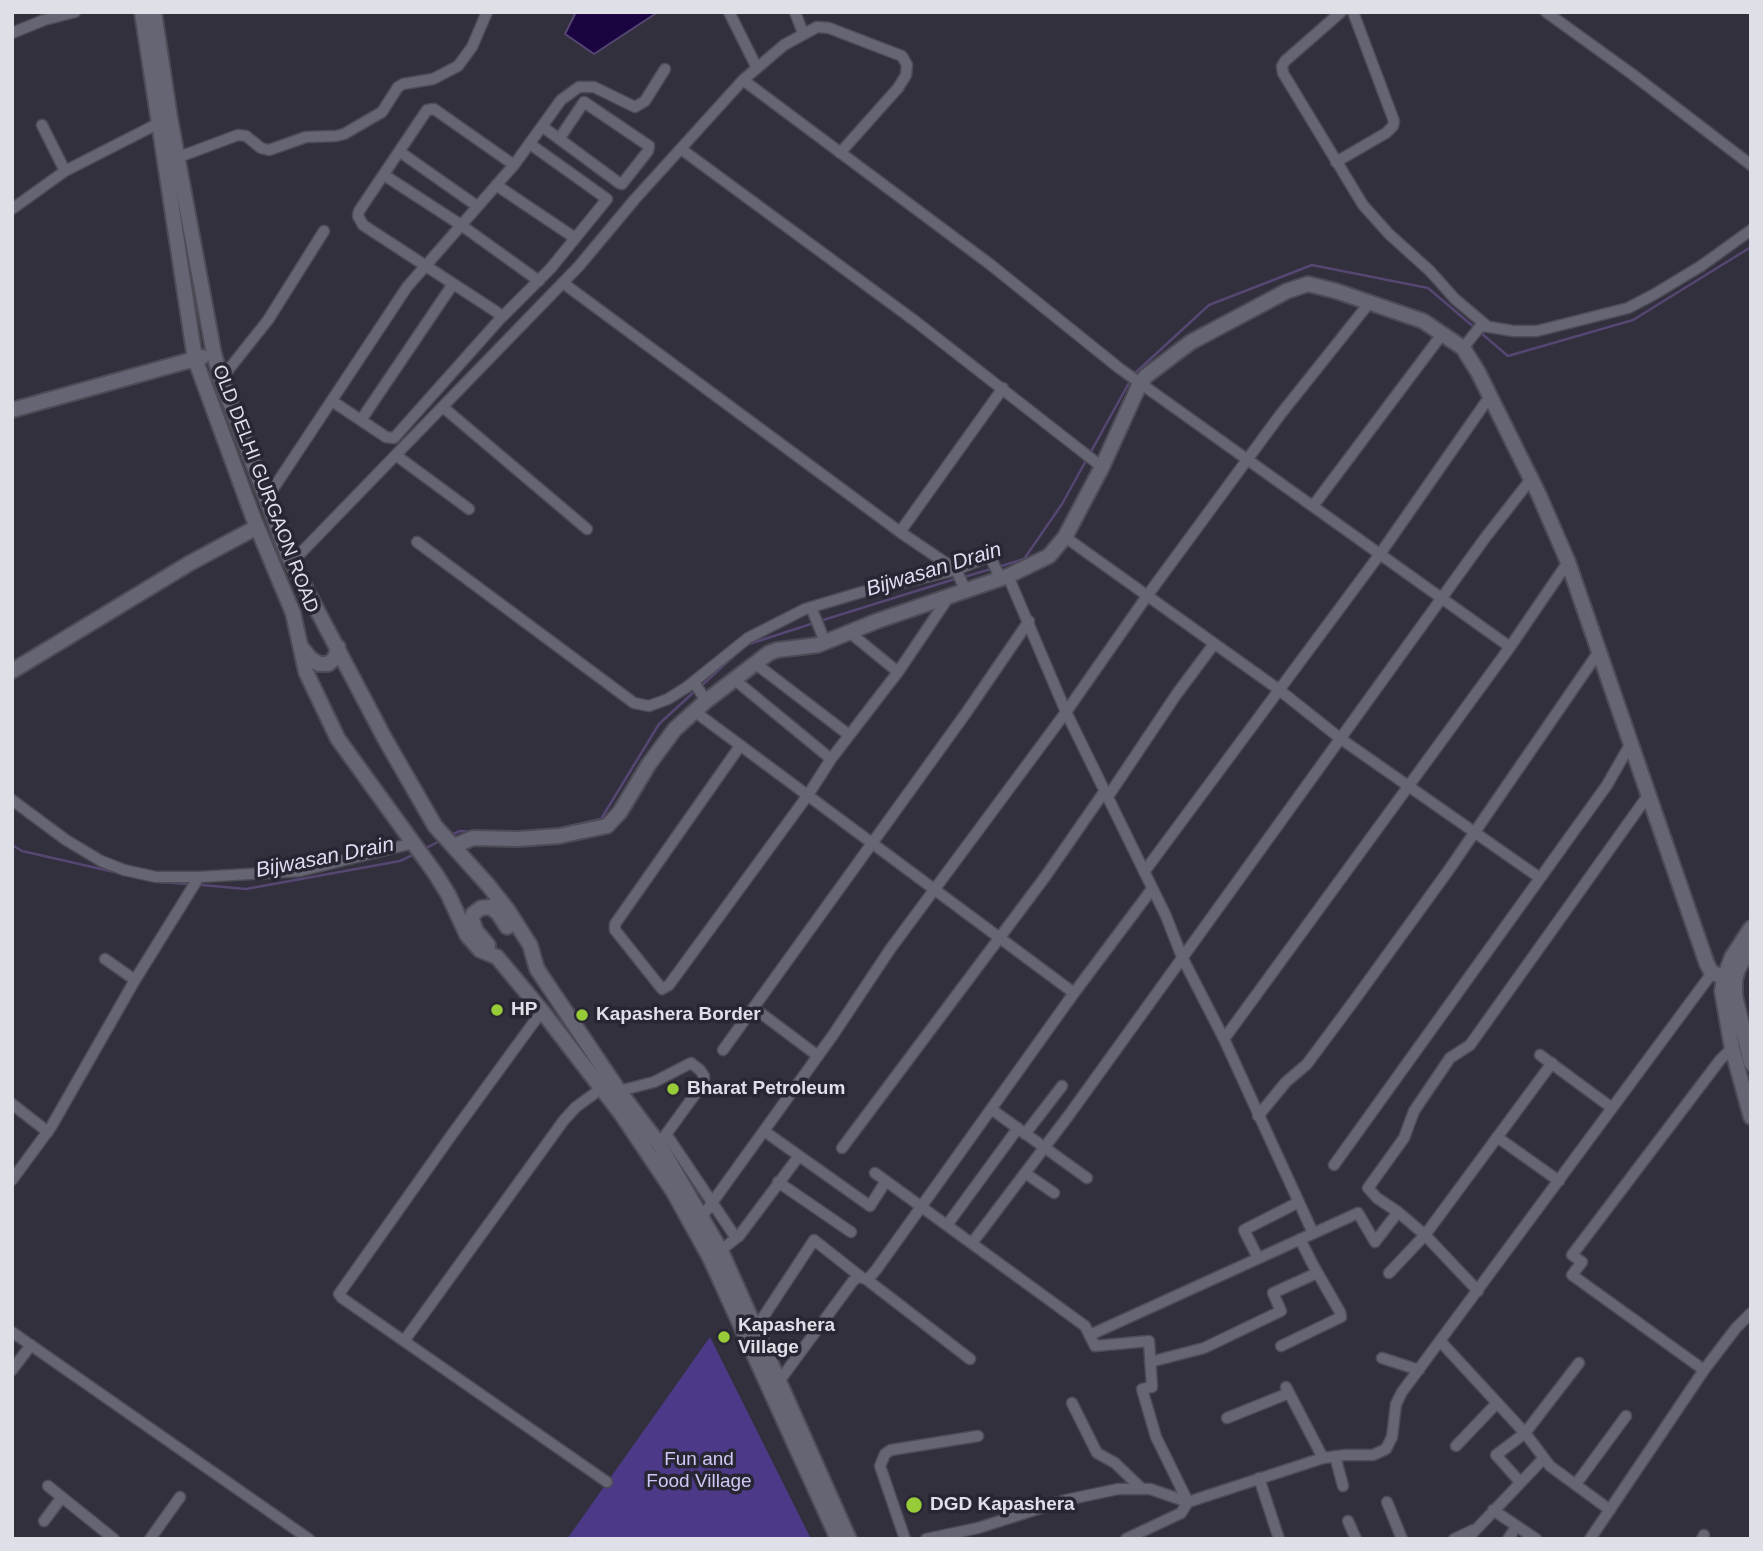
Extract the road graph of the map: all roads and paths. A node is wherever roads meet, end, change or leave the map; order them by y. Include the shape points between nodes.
1 (75, 12) edge
2 (142, 12) edge
3 (154, 12) edge
4 (487, 12) edge
5 (729, 12) edge
6 (795, 12) edge
7 (1341, 12) edge
8 (1353, 12) edge
9 (1546, 12) edge
10 (42, 16) edge
11 (12, 33) edge
12 (803, 33) junction
13 (757, 68) junction
14 (666, 69) dead end
15 (743, 80) junction
16 (165, 120) junction
17 (42, 125) dead end
18 (543, 127) junction
19 (559, 139) junction
20 (530, 144) junction
21 (681, 149) junction
22 (400, 152) junction
23 (840, 153) junction
24 (179, 157) junction
25 (1336, 162) junction
26 (514, 165) junction
27 (1751, 166) edge
28 (65, 171) junction
29 (384, 175) junction
30 (496, 185) junction
31 (477, 206) junction
32 (12, 209) edge
33 (461, 225) junction
34 (1751, 230) edge
35 (324, 231) dead end
36 (575, 238) junction
37 (425, 266) junction
38 (539, 281) junction
39 (562, 283) junction
40 (453, 284) junction
41 (1370, 302) junction
42 (500, 319) junction
43 (1482, 325) junction
44 (1443, 333) junction
45 (1464, 346) junction
46 (214, 354) junction
47 (195, 359) junction
48 (220, 379) junction
49 (1138, 381) junction
50 (1003, 388) junction
51 (1490, 396) junction
52 (332, 401) junction
53 (444, 408) junction
54 (12, 410) edge
55 (361, 420) junction
56 (397, 456) junction
57 (1249, 459) junction
58 (1102, 467) junction
59 (1531, 479) junction
60 (267, 498) junction
61 (1313, 506) junction
62 (469, 509) dead end
63 (255, 522) junction
64 (587, 528) dead end
65 (900, 532) junction
66 (1065, 537) junction
67 (417, 542) dead end
68 (1380, 554) junction
69 (292, 562) junction
70 (1568, 562) junction
71 (957, 572) junction
72 (1002, 576) junction
73 (965, 588) junction
74 (1147, 596) junction
75 (948, 598) junction
76 (1443, 599) junction
77 (812, 610) junction
78 (1029, 621) junction
79 (849, 632) junction
80 (824, 639) junction
81 (1214, 644) junction
82 (300, 647) junction
83 (338, 647) junction
84 (1510, 647) junction
85 (1600, 650) junction
86 (12, 663) edge
87 (756, 664) junction
88 (12, 671) edge
89 (898, 672) junction
90 (736, 680) junction
91 (695, 684) junction
92 (1278, 689) junction
93 (701, 703) junction
94 (1066, 712) junction
95 (849, 735) junction
96 (1341, 739) junction
97 (1631, 742) junction
98 (740, 746) junction
99 (831, 758) junction
100 (1408, 786) junction
101 (808, 794) junction
102 (1649, 794) junction
103 (1106, 795) junction
104 (12, 800) edge
105 (1474, 833) junction
106 (449, 842) junction
107 (873, 843) junction
108 (418, 850) junction
109 (1144, 872) junction
110 (200, 877) junction
111 (1540, 878) junction
112 (1152, 889) junction
113 (935, 890) junction
114 (1751, 928) edge
115 (999, 938) junction
116 (1751, 947) edge
117 (497, 957) junction
118 (1182, 957) junction
119 (105, 959) dead end
120 (537, 969) junction
121 (1724, 977) junction
122 (135, 980) junction
123 (1074, 993) junction
124 (754, 1008) junction
125 (542, 1011) junction
126 (1224, 1039) junction
127 (1732, 1048) junction
128 (723, 1051) dead end
129 (1540, 1055) dead end
130 (818, 1056) junction
131 (1552, 1063) junction
132 (1751, 1063) edge
133 (1062, 1086) dead end
134 (602, 1088) junction
135 (620, 1091) junction
136 (12, 1104) edge
137 (1612, 1108) junction
138 (991, 1109) junction
139 (1258, 1116) junction
140 (1751, 1117) edge
141 (764, 1131) junction
142 (1022, 1131) junction
143 (48, 1132) junction
144 (1497, 1137) junction
145 (663, 1139) junction
146 (1044, 1147) junction
147 (842, 1148) dead end
148 (799, 1156) junction
149 (1334, 1165) dead end
150 (1025, 1172) junction
151 (875, 1173) dead end
152 (1087, 1178) dead end
153 (12, 1180) edge
154 (886, 1181) junction
155 (1559, 1181) junction
156 (778, 1182) junction
157 (1054, 1193) dead end
158 (713, 1201) junction
159 (1298, 1202) junction
160 (921, 1206) junction
161 (1398, 1212) junction
162 (701, 1217) junction
163 (947, 1225) junction
164 (850, 1231) dead end
165 (1314, 1233) junction
166 (1424, 1236) junction
167 (736, 1238) junction
168 (1300, 1239) junction
169 (972, 1243) junction
170 (715, 1254) junction
171 (1258, 1258) junction
172 (1317, 1273) junction
173 (1389, 1273) dead end
174 (863, 1278) junction
175 (1478, 1291) junction
176 (1751, 1313) edge
177 (756, 1328) junction
178 (12, 1332) edge
179 (1090, 1335) junction
180 (404, 1341) junction
181 (1441, 1342) junction
182 (31, 1345) junction
183 (1281, 1346) dead end
184 (1382, 1358) dead end
185 (970, 1359) dead end
186 (1150, 1362) junction
187 (1579, 1363) dead end
188 (12, 1370) edge
189 (1419, 1370) junction
190 (1704, 1370) junction
191 (780, 1380) junction
192 (1072, 1403) dead end
193 (1496, 1405) junction
194 (1626, 1416) dead end
195 (1227, 1418) dead end
196 (1525, 1433) junction
197 (978, 1436) dead end
198 (1456, 1446) dead end
199 (1335, 1456) junction
200 (1323, 1458) junction
201 (1544, 1458) junction
202 (1259, 1478) junction
203 (607, 1482) dead end
204 (1520, 1482) junction
205 (1576, 1484) junction
206 (48, 1486) dead end
207 (1343, 1486) dead end
208 (1141, 1488) junction
209 (62, 1497) junction
210 (180, 1497) dead end
211 (1387, 1502) dead end
212 (1188, 1503) junction
213 (1493, 1510) junction
214 (1610, 1510) junction
215 (44, 1521) dead end
216 (1348, 1521) dead end
217 (1517, 1526) junction
218 (1477, 1528) junction
219 (114, 1539) edge
220 (150, 1539) edge
221 (309, 1539) edge
222 (838, 1539) edge
223 (849, 1539) edge
224 (905, 1539) edge
225 (926, 1539) edge
226 (1126, 1539) edge
227 (1279, 1539) edge
228 (1356, 1539) edge
229 (1402, 1539) edge
230 (1454, 1539) edge
231 (1467, 1539) edge
232 (1508, 1539) edge
233 (1536, 1539) edge
234 (1591, 1539) edge

1 - 10 street
2 - 16 main road, OLD DELHI GURGAON ROAD
3 - 16 main road, OLD DELHI GURGAON ROAD
4 - 24 street via 458,66 433,79 402,84 382,112 344,134 306,137 269,150 242,134
5 - 13 street
6 - 12 street
7 - 25 street via 1282,66
8 - 25 street via 1394,121 1386,133
9 - 27 street
10 - 11 street
12 - 13 street
12 - 23 street via 823,27 906,60 908,70 898,88
13 - 15 street
14 - 18 street via 640,106 630,106 603,90 579,87 561,100
15 - 21 street
15 - 23 street
16 - 24 main road, OLD DELHI GURGAON ROAD
16 - 28 street
16 - 47 main road, OLD DELHI GURGAON ROAD
17 - 28 street
18 - 19 street
18 - 20 street
19 - 19 street via 584,102 649,146 622,184
20 - 26 street
20 - 36 street via 607,199
21 - 39 street
21 - 50 street
22 - 26 street via 432,108
22 - 29 street
22 - 31 street
23 - 49 street
24 - 46 main road, OLD DELHI GURGAON ROAD
25 - 43 street via 1368,212
26 - 30 street
28 - 32 street
29 - 33 street
29 - 37 street via 359,211 360,221
30 - 31 street
30 - 36 street
31 - 33 street
33 - 37 street
33 - 38 street
34 - 43 street via 1628,308 1537,331
35 - 48 street via 268,320
36 - 38 street
37 - 40 street
37 - 52 street
38 - 42 street
39 - 53 street
39 - 65 street
40 - 42 street via 495,310
40 - 55 street
41 - 44 main road
41 - 49 main road via 1318,286 1300,286 1181,348
41 - 57 street
42 - 55 street via 394,438
43 - 45 street
44 - 45 main road
44 - 61 street
45 - 51 main road
46 - 47 main road
46 - 48 main road, OLD DELHI GURGAON ROAD
47 - 54 main road
47 - 63 main road, OLD DELHI GURGAON ROAD
48 - 60 main road, OLD DELHI GURGAON ROAD
49 - 57 street
49 - 58 main road
50 - 58 street
50 - 65 street
51 - 59 main road
51 - 68 street
52 - 55 street
52 - 60 street
53 - 56 street
53 - 64 street
56 - 62 street
56 - 69 street
57 - 61 street
57 - 74 street
58 - 66 main road
59 - 70 main road
59 - 76 street
60 - 69 main road, OLD DELHI GURGAON ROAD
61 - 68 street
63 - 82 main road, OLD DELHI GURGAON ROAD via 293,613
63 - 86 main road
63 - 88 main road
65 - 71 street
66 - 72 main road via 1049,556
66 - 74 street
67 - 91 street via 634,703 649,706
68 - 76 street
68 - 92 street
69 - 83 main road, OLD DELHI GURGAON ROAD
70 - 84 street
70 - 85 main road
71 - 72 street via 989,558
71 - 73 street
71 - 77 street via 862,592
72 - 73 main road
72 - 78 street
73 - 75 main road
74 - 81 street
74 - 94 street
75 - 79 main road
75 - 89 street
76 - 84 street
76 - 96 street
77 - 80 street
77 - 91 street via 748,638
78 - 94 street
78 - 107 street
79 - 80 main road
79 - 89 street
80 - 87 main road via 777,650
81 - 92 street
81 - 103 street
82 - 83 main road via 319,664 328,664
82 - 108 main road, OLD DELHI GURGAON ROAD via 306,672 338,739
83 - 106 main road, OLD DELHI GURGAON ROAD via 385,739
84 - 100 street
85 - 97 main road
85 - 105 street
87 - 90 main road
87 - 95 street
89 - 95 street
90 - 93 main road
90 - 99 street
91 - 93 street
92 - 96 street
92 - 109 street
93 - 98 street
93 - 106 main road via 665,741 607,826 559,836
94 - 103 street
94 - 113 street
95 - 99 street
96 - 100 street
96 - 118 street
97 - 102 main road
97 - 111 street via 1607,785
98 - 101 street
98 - 101 street via 615,924 659,988 666,989
99 - 101 street
100 - 105 street
100 - 126 street
101 - 107 street
102 - 121 main road
102 - 161 street via 1470,1045 1450,1058 1414,1111 1404,1138 1369,1184 1368,1190
103 - 109 street
103 - 115 street
104 - 110 street via 101,861 156,877
105 - 111 street
105 - 139 street via 1307,1064
106 - 120 main road, OLD DELHI GURGAON ROAD via 507,909 530,945
107 - 113 street
107 - 124 street
108 - 110 street via 300,871
108 - 117 main road, OLD DELHI GURGAON ROAD via 448,894 467,935 480,950
109 - 112 street
110 - 122 street
111 - 149 street
112 - 118 street
112 - 123 street
113 - 115 street
113 - 130 street
114 - 121 main road
115 - 123 street
115 - 147 street
116 - 121 main road
117 - 120 main road via 472,920 481,908 498,913
117 - 125 main road, OLD DELHI GURGAON ROAD
118 - 126 street
118 - 146 street
119 - 122 street
120 - 135 main road, OLD DELHI GURGAON ROAD
121 - 127 main road via 1724,1009
121 - 132 main road via 1734,996
121 - 137 street
122 - 143 street
123 - 138 street
124 - 128 street
124 - 130 street
125 - 134 main road, OLD DELHI GURGAON ROAD
125 - 180 street via 339,1294
126 - 139 street
127 - 140 main road
127 - 190 street via 1572,1255 1582,1262 1572,1275
129 - 131 street
130 - 141 street
131 - 137 street
131 - 144 street
133 - 142 street
134 - 170 main road, OLD DELHI GURGAON ROAD
134 - 180 street via 564,1120
135 - 145 main road, OLD DELHI GURGAON ROAD
135 - 145 street via 654,1082 691,1063 696,1066 704,1082
136 - 143 street
137 - 155 street
138 - 142 street
138 - 160 street
139 - 159 street
141 - 148 street
141 - 158 street
142 - 146 street
142 - 163 street
143 - 153 street
144 - 155 street
144 - 166 street
145 - 158 street
145 - 162 main road, OLD DELHI GURGAON ROAD
146 - 150 street
146 - 152 street
148 - 154 street via 870,1206
148 - 156 street
150 - 157 street
150 - 169 street
151 - 154 street
154 - 160 street
155 - 175 street
156 - 164 street
156 - 167 street
158 - 162 street
158 - 167 street
159 - 165 street
159 - 171 street via 1244,1230
160 - 163 street
160 - 174 street via 876,1270
161 - 165 street via 1375,1242 1358,1213
161 - 166 street
162 - 170 main road, OLD DELHI GURGAON ROAD
163 - 169 street
165 - 168 street
166 - 173 street
166 - 175 street
167 - 170 street
168 - 171 street
168 - 172 street
169 - 179 street via 1085,1326
170 - 177 main road, OLD DELHI GURGAON ROAD
170 - 222 main road, OLD DELHI GURGAON ROAD
171 - 179 street
172 - 183 street via 1341,1317
172 - 186 street via 1273,1293 1281,1311 1203,1348
174 - 177 street via 814,1240
174 - 185 street
174 - 191 street via 853,1280
175 - 181 street
176 - 190 street
177 - 191 main road, OLD DELHI GURGAON ROAD
178 - 182 street
179 - 186 street via 1097,1346 1149,1341
180 - 203 street
181 - 189 street
181 - 193 street
182 - 188 street
182 - 221 street
184 - 189 street
186 - 212 street via 1152,1387 1142,1390 1156,1437
187 - 196 street
189 - 199 street via 1398,1399 1386,1449 1373,1455
190 - 214 street
191 - 223 main road, OLD DELHI GURGAON ROAD
192 - 208 street via 1097,1453
193 - 196 street
193 - 198 street
194 - 205 street
195 - 200 street via 1288,1390
196 - 201 street
196 - 204 street via 1496,1455
197 - 224 street via 885,1454 880,1465
199 - 200 street
199 - 207 street
200 - 202 street
201 - 204 street
201 - 205 street
202 - 212 street
202 - 227 street
204 - 213 street
205 - 214 street
206 - 209 street
208 - 212 street
208 - 225 street via 1066,1500
209 - 215 street
209 - 219 street
210 - 220 street
211 - 229 street
212 - 226 street via 1181,1513
213 - 217 street
213 - 218 street
214 - 234 street
216 - 228 street
217 - 232 street
217 - 233 street
218 - 230 street
218 - 231 street

